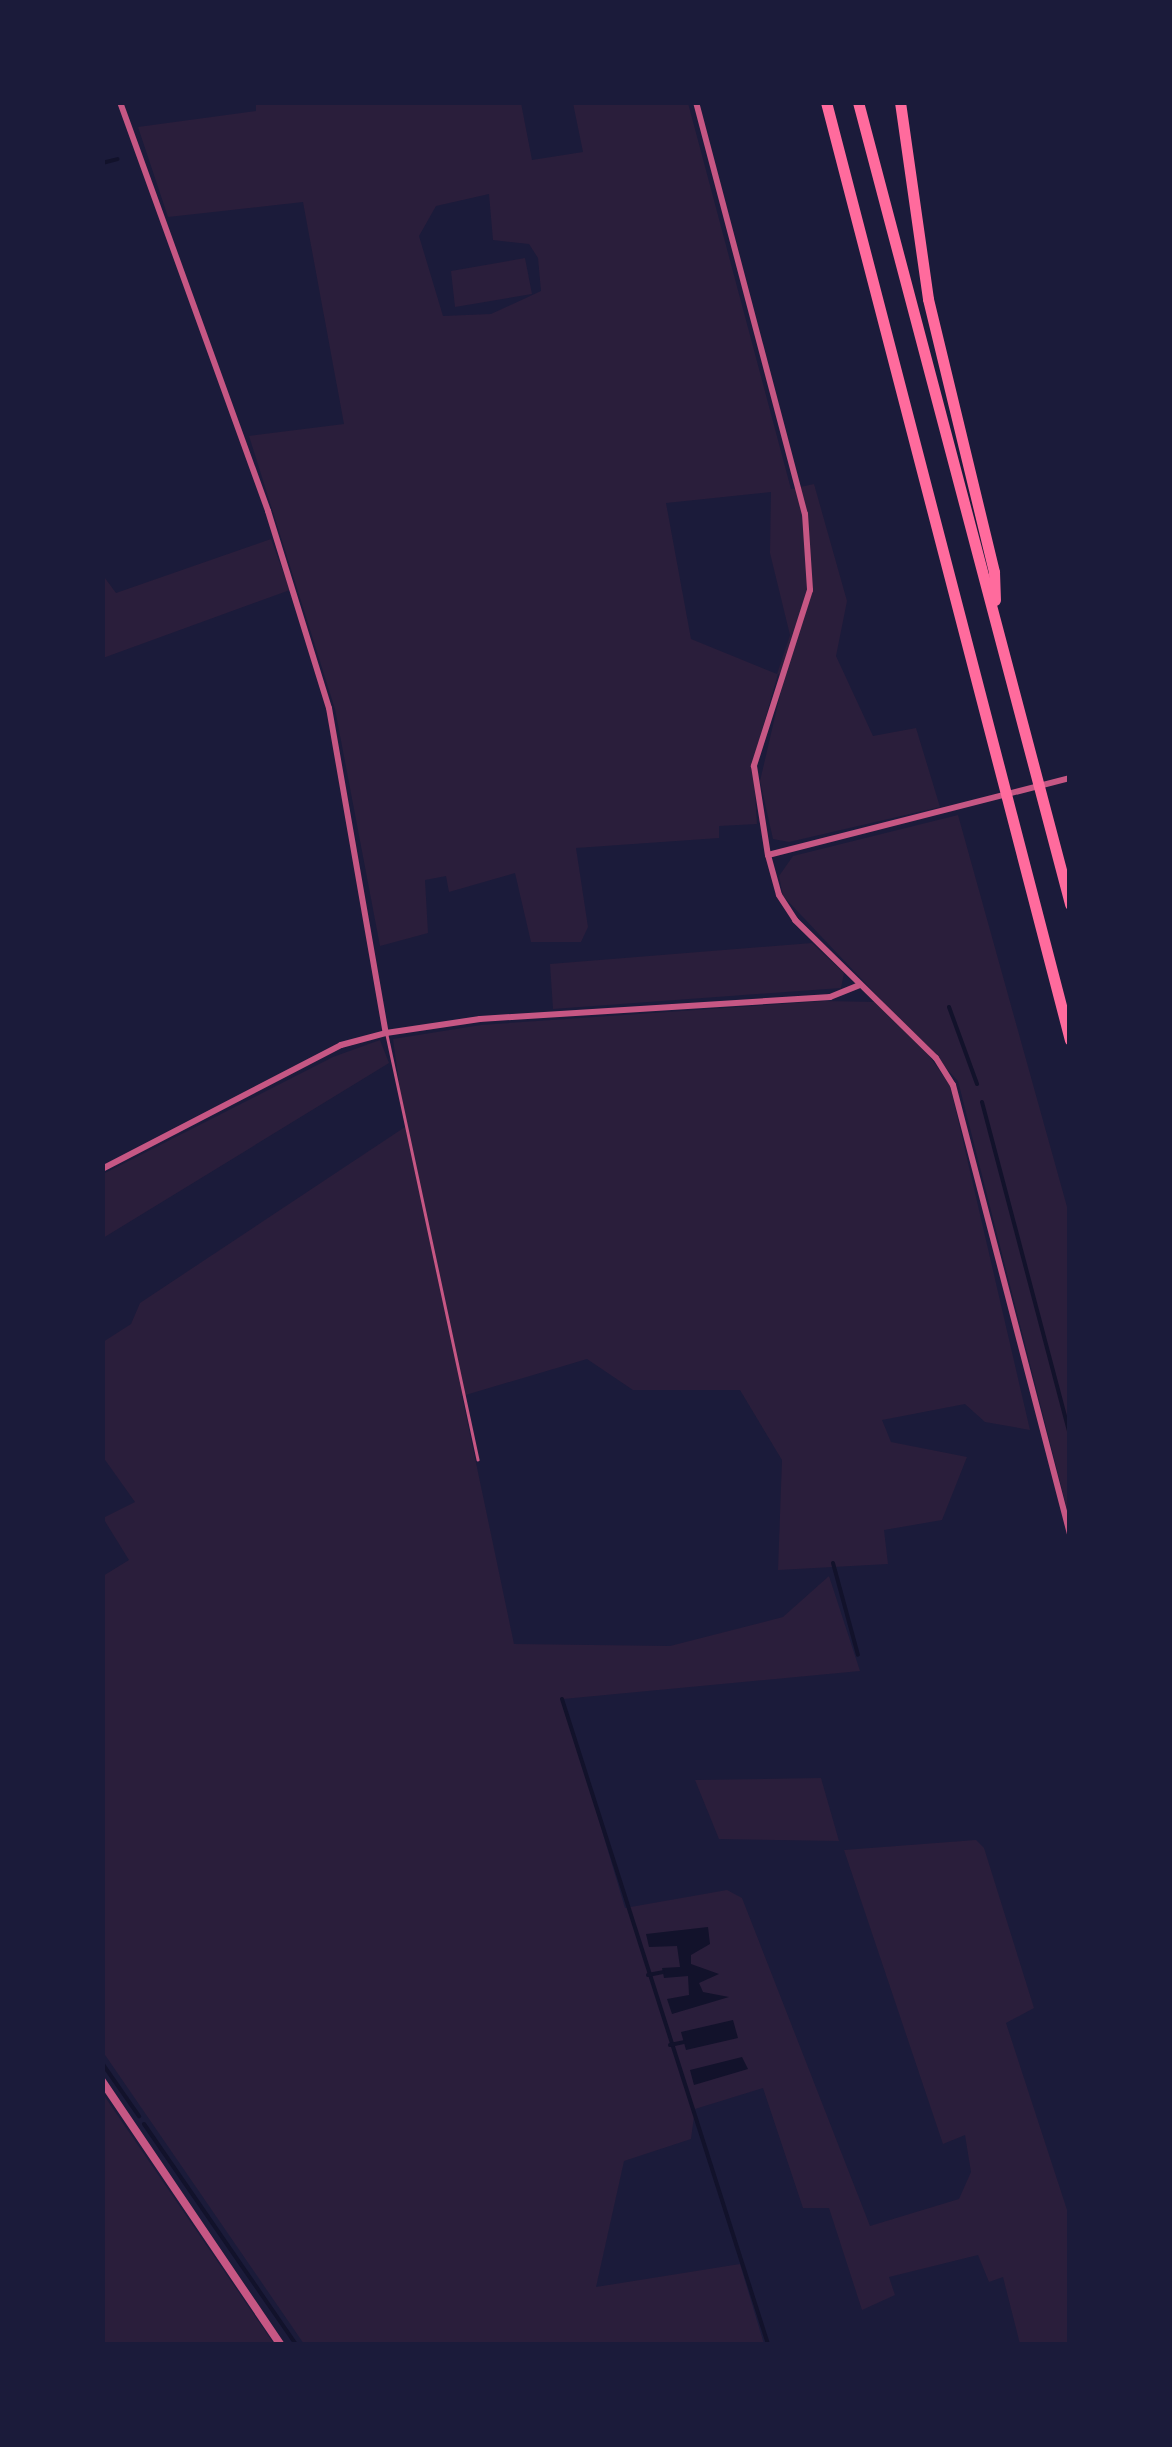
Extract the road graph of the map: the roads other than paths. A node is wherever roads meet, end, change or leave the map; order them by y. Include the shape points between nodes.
1 (120, 102) edge
2 (696, 102) edge
3 (826, 102) edge
4 (858, 102) edge
5 (900, 102) edge
6 (995, 609) junction
7 (1070, 778) edge
8 (768, 855) junction
9 (1070, 904) edge
10 (858, 985) junction
11 (386, 1033) junction
12 (1070, 1040) edge
13 (102, 1169) edge
14 (478, 1459) dead end
15 (1070, 1535) edge
16 (102, 2081) edge
17 (280, 2344) edge

1 - 11 street via 268,511 330,708
2 - 8 street via 805,514 810,590 754,766
3 - 12 highway
4 - 6 highway via 980,576
5 - 6 highway via 928,299 994,572
6 - 9 highway
7 - 8 street
8 - 10 street via 779,895 796,920
10 - 11 street via 830,997 480,1019
10 - 15 street via 936,1058 953,1085
11 - 13 street via 341,1045
11 - 14 lane
16 - 17 street

